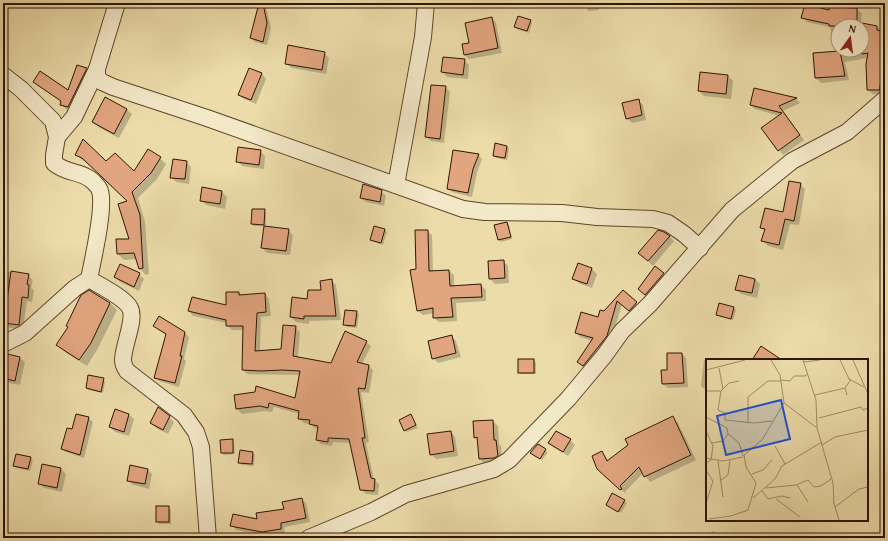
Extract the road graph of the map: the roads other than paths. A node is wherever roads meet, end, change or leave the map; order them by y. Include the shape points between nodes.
1 (117, 3) edge
2 (426, 3) edge
3 (97, 69) junction
4 (3, 75) edge
5 (885, 99) edge
6 (57, 137) junction
7 (396, 185) junction
8 (700, 248) junction
9 (89, 279) junction
10 (3, 344) edge
11 (208, 538) edge
12 (310, 538) edge

1 - 3 street
2 - 7 street via 423,37
3 - 6 street via 74,117
3 - 7 street via 97,77 113,87
4 - 6 street via 21,89 52,121
5 - 8 street via 847,132 792,161 768,180 732,210
6 - 9 street via 54,163 65,170 80,173 100,190 101,208
7 - 8 street via 463,209 485,212 653,219 668,223
8 - 12 street via 622,331 568,399 509,460 494,469 406,494
9 - 10 street via 75,288 25,334
9 - 11 street via 119,297 130,308 132,317 122,361 127,371 184,415 196,432 201,447

